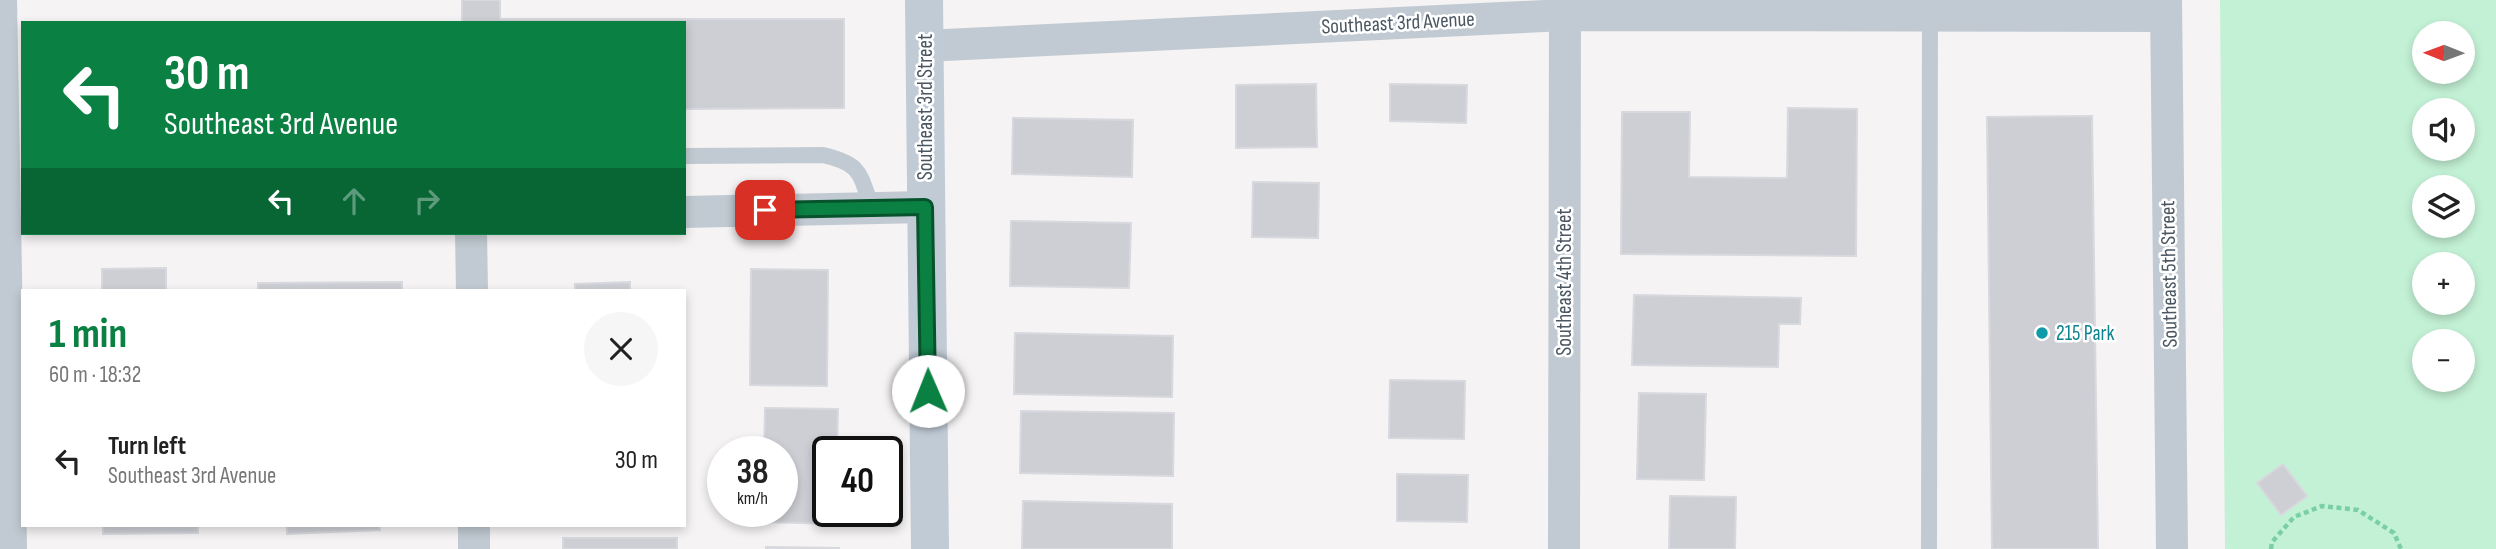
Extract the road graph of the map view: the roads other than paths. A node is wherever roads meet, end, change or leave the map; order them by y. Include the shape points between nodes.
1 (1, 0) edge
2 (924, 0) edge
3 (2166, 8) edge
4 (1565, 15) junction
5 (1930, 16) junction
6 (924, 46) junction
7 (686, 156) edge
8 (13, 207) edge
9 (925, 207) junction
10 (872, 208) junction
11 (686, 212) edge
12 (471, 235) edge
13 (472, 289) edge
14 (6, 490) edge
15 (474, 527) edge
16 (11, 549) edge
17 (474, 549) edge
18 (930, 549) edge
19 (1564, 549) edge
20 (1929, 549) edge
21 (2172, 549) edge

1 - 8 street
2 - 6 street, Southeast 3rd Street
3 - 5 street, Southeast 3rd Avenue
3 - 21 street, Southeast 5th Street
4 - 5 street, Southeast 3rd Avenue
4 - 6 street, Southeast 3rd Avenue
4 - 19 street, Southeast 4th Street
5 - 20 lane
6 - 9 street, Southeast 3rd Street
7 - 10 lane via 822,155 841,159 858,169
8 - 14 street
9 - 10 street
9 - 18 street, Southeast 3rd Street
10 - 11 street
12 - 13 street
14 - 16 street
15 - 17 street

